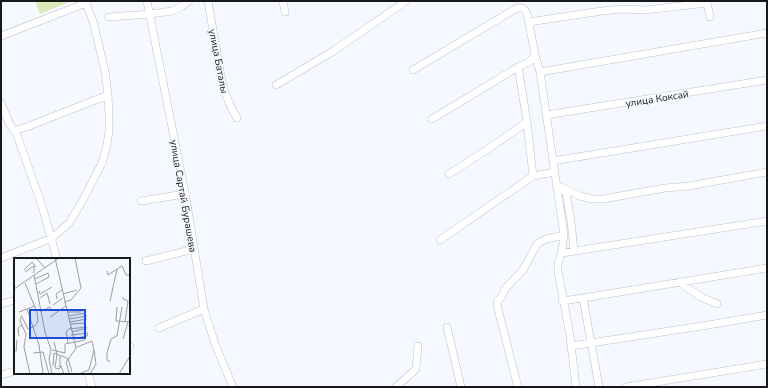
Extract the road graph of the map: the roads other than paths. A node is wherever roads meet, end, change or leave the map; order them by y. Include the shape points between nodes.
1 (148, 1) edge
2 (189, 1) edge
3 (208, 1) edge
4 (283, 1) edge
5 (406, 1) edge
6 (86, 2) edge
7 (707, 2) edge
8 (516, 4) edge
9 (285, 12) dead end
10 (150, 14) junction
11 (109, 17) dead end
12 (710, 17) dead end
13 (529, 22) junction
14 (767, 33) edge
15 (1, 36) edge
16 (535, 55) junction
17 (518, 67) junction
18 (413, 70) dead end
19 (540, 72) junction
20 (767, 80) edge
21 (276, 85) dead end
22 (108, 95) junction
23 (1, 103) edge
24 (546, 116) junction
25 (237, 118) dead end
26 (432, 119) dead end
27 (527, 122) junction
28 (767, 126) edge
29 (14, 131) junction
30 (553, 161) junction
31 (555, 172) junction
32 (767, 172) edge
33 (449, 174) dead end
34 (533, 176) junction
35 (559, 185) junction
36 (185, 194) junction
37 (141, 202) dead end
38 (767, 221) edge
39 (564, 235) junction
40 (52, 238) junction
41 (440, 240) dead end
42 (194, 249) junction
43 (574, 251) junction
44 (562, 253) junction
45 (1, 258) edge
46 (57, 258) edge
47 (146, 260) dead end
48 (767, 268) edge
49 (696, 279) junction
50 (679, 282) junction
51 (698, 296) junction
52 (583, 298) junction
53 (14, 300) edge
54 (562, 301) junction
55 (1, 304) edge
56 (717, 304) dead end
57 (204, 309) junction
58 (767, 315) edge
59 (447, 327) dead end
60 (159, 328) dead end
61 (591, 343) junction
62 (418, 346) dead end
63 (571, 346) junction
64 (767, 364) edge
65 (14, 371) edge
66 (88, 374) edge
67 (1, 376) edge
68 (232, 385) edge
69 (398, 386) edge
70 (92, 387) edge
71 (224, 387) edge
72 (461, 387) edge
73 (518, 387) edge
74 (576, 387) edge
75 (599, 387) edge
76 (626, 387) edge

1 - 10 street, улица Сартай Бурашева
2 - 10 street via 172,11
3 - 25 street, улица Баталы via 225,96
4 - 9 street
5 - 21 street via 332,52
6 - 15 street
6 - 22 street via 105,71
7 - 12 street
7 - 13 street via 645,10 608,11
8 - 13 street via 524,8
8 - 18 street
10 - 11 street
10 - 36 street, улица Сартай Бурашева
13 - 16 street
14 - 19 street
16 - 17 street via 528,63
16 - 19 street
17 - 26 street
17 - 27 street
19 - 24 street
20 - 24 street, улица Коксай
22 - 29 street
22 - 40 street via 109,130 102,163 69,223
23 - 29 street
24 - 30 street
27 - 33 street
27 - 34 street
28 - 30 street
29 - 40 street
30 - 31 street
31 - 34 street
31 - 35 street
32 - 35 street via 603,199 580,196
34 - 41 street
35 - 39 street
35 - 43 street via 566,193
36 - 37 street
36 - 42 street, улица Сартай Бурашева
38 - 43 street
39 - 44 street
39 - 73 street via 537,244 523,270 504,289 497,302
40 - 45 street
40 - 46 street
42 - 47 street
42 - 57 street, улица Сартай Бурашева
43 - 44 street
44 - 54 street via 558,264
48 - 49 street
49 - 50 street
49 - 51 street
50 - 51 street
50 - 52 street
51 - 56 street
52 - 54 street
52 - 61 street
53 - 55 street
54 - 63 street
57 - 60 street
57 - 68 street, улица Сартай Бурашева
58 - 61 street
59 - 72 street
61 - 63 street
61 - 75 street
62 - 69 street via 416,369
63 - 74 street
64 - 76 street
65 - 67 street
66 - 70 street
68 - 71 street

